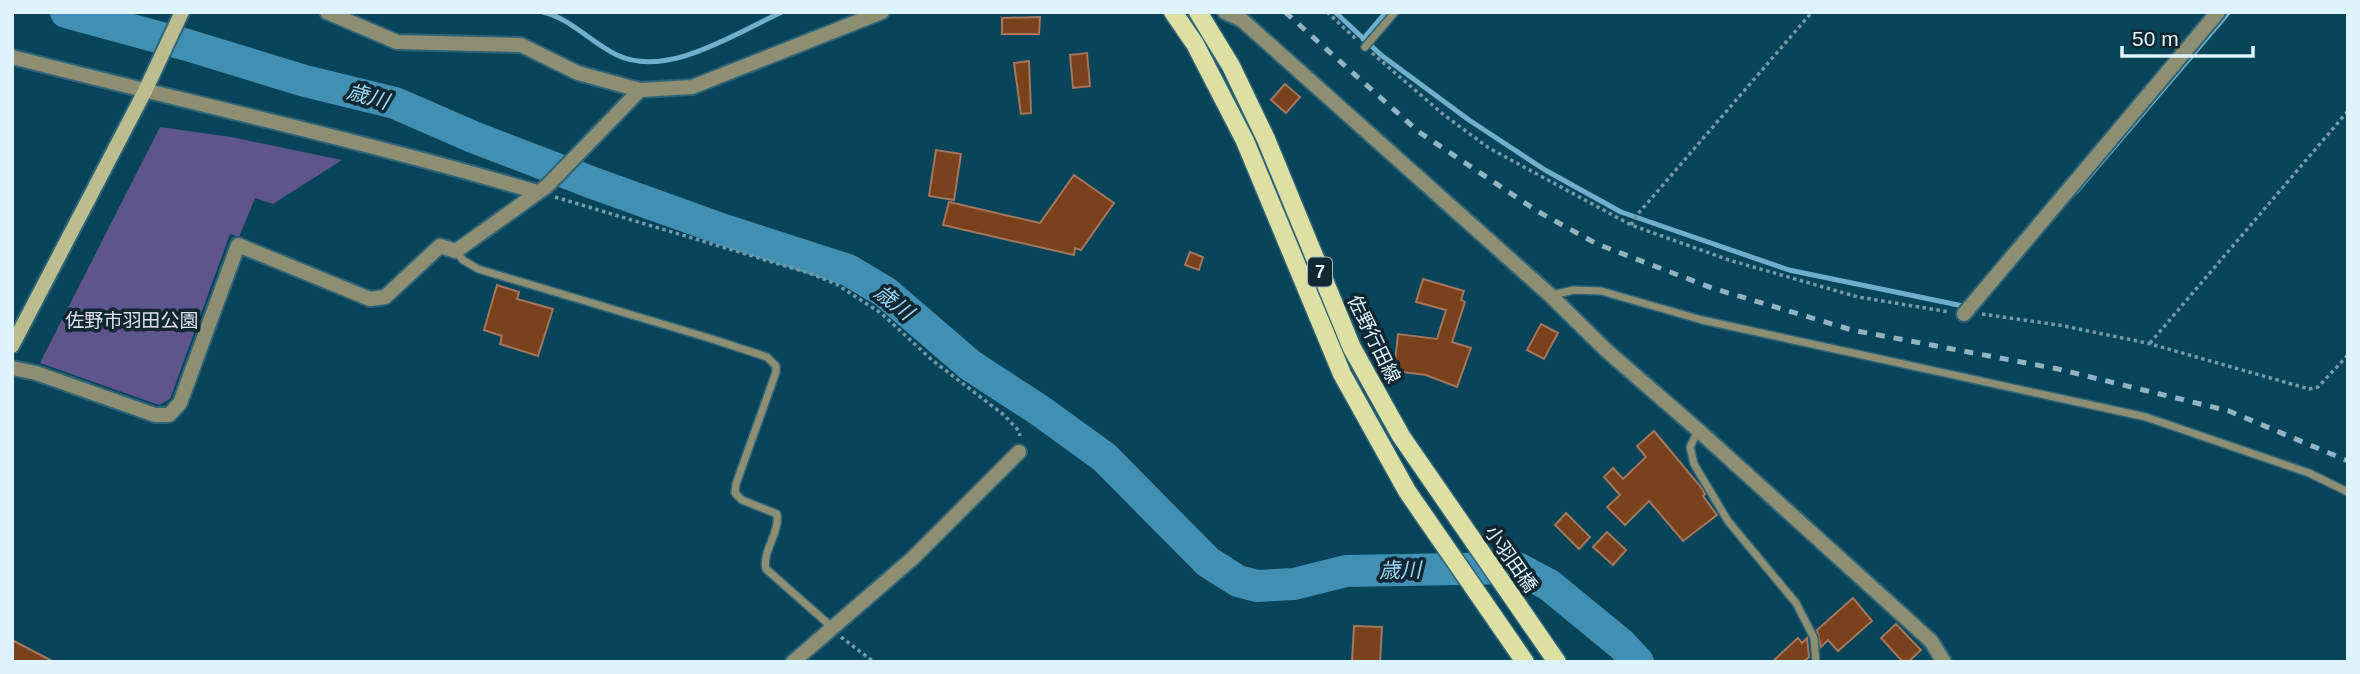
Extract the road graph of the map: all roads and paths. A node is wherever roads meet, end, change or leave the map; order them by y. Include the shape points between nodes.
1 (182, 12) edge
2 (327, 12) edge
3 (882, 12) edge
4 (1173, 12) edge
5 (1198, 12) edge
6 (1225, 12) edge
7 (1326, 12) edge
8 (1395, 12) edge
9 (1812, 12) edge
10 (2218, 12) edge
11 (1365, 47) junction
12 (12, 57) edge
13 (147, 87) junction
14 (640, 90) junction
15 (2348, 111) edge
16 (542, 189) junction
17 (1631, 225) junction
18 (456, 251) junction
19 (1550, 295) junction
20 (1964, 314) junction
21 (2150, 344) junction
22 (12, 346) edge
23 (2348, 355) edge
24 (12, 368) edge
25 (1698, 430) junction
26 (1020, 452) joint
27 (2348, 492) edge
28 (1460, 522) joint
29 (832, 628) junction
30 (793, 662) edge
31 (874, 662) edge
32 (1525, 662) edge
33 (1557, 662) edge
34 (1816, 662) edge
35 (1944, 662) edge

1 - 13 street
2 - 14 street via 397,42 521,45 578,73
3 - 14 street via 692,87
4 - 32 main road, 7 via 1195,44 1245,141 1342,374 1407,491
5 - 28 main road, 佐野行田線 / 7 via 1231,66 1266,139 1352,348 1401,436
6 - 19 street via 1242,20
7 - 11 path
8 - 11 lane
9 - 17 path
10 - 20 street
11 - 17 path via 1444,116 1489,148
12 - 13 street
13 - 16 street
13 - 22 street
14 - 16 street
15 - 21 path
16 - 18 street
16 - 26 path via 836,284 881,313 1003,415 1019,431
17 - 20 path via 1729,260 1858,297
18 - 24 street via 440,246 385,297 370,299 238,245 180,403 169,415 155,415
18 - 29 lane via 478,270 709,338 773,362 776,372 735,493 777,514 766,569
19 - 25 street
19 - 27 lane via 1601,291 1740,329 2146,416 2309,473
20 - 21 path via 2059,325
21 - 23 path via 2309,389 2318,387
25 - 34 lane via 1690,447 1694,464 1728,521 1796,603 1814,638
25 - 35 street via 1931,641
26 - 29 street via 913,558
28 - 33 main road, 小羽田橋 / 7
29 - 30 street
29 - 31 path

